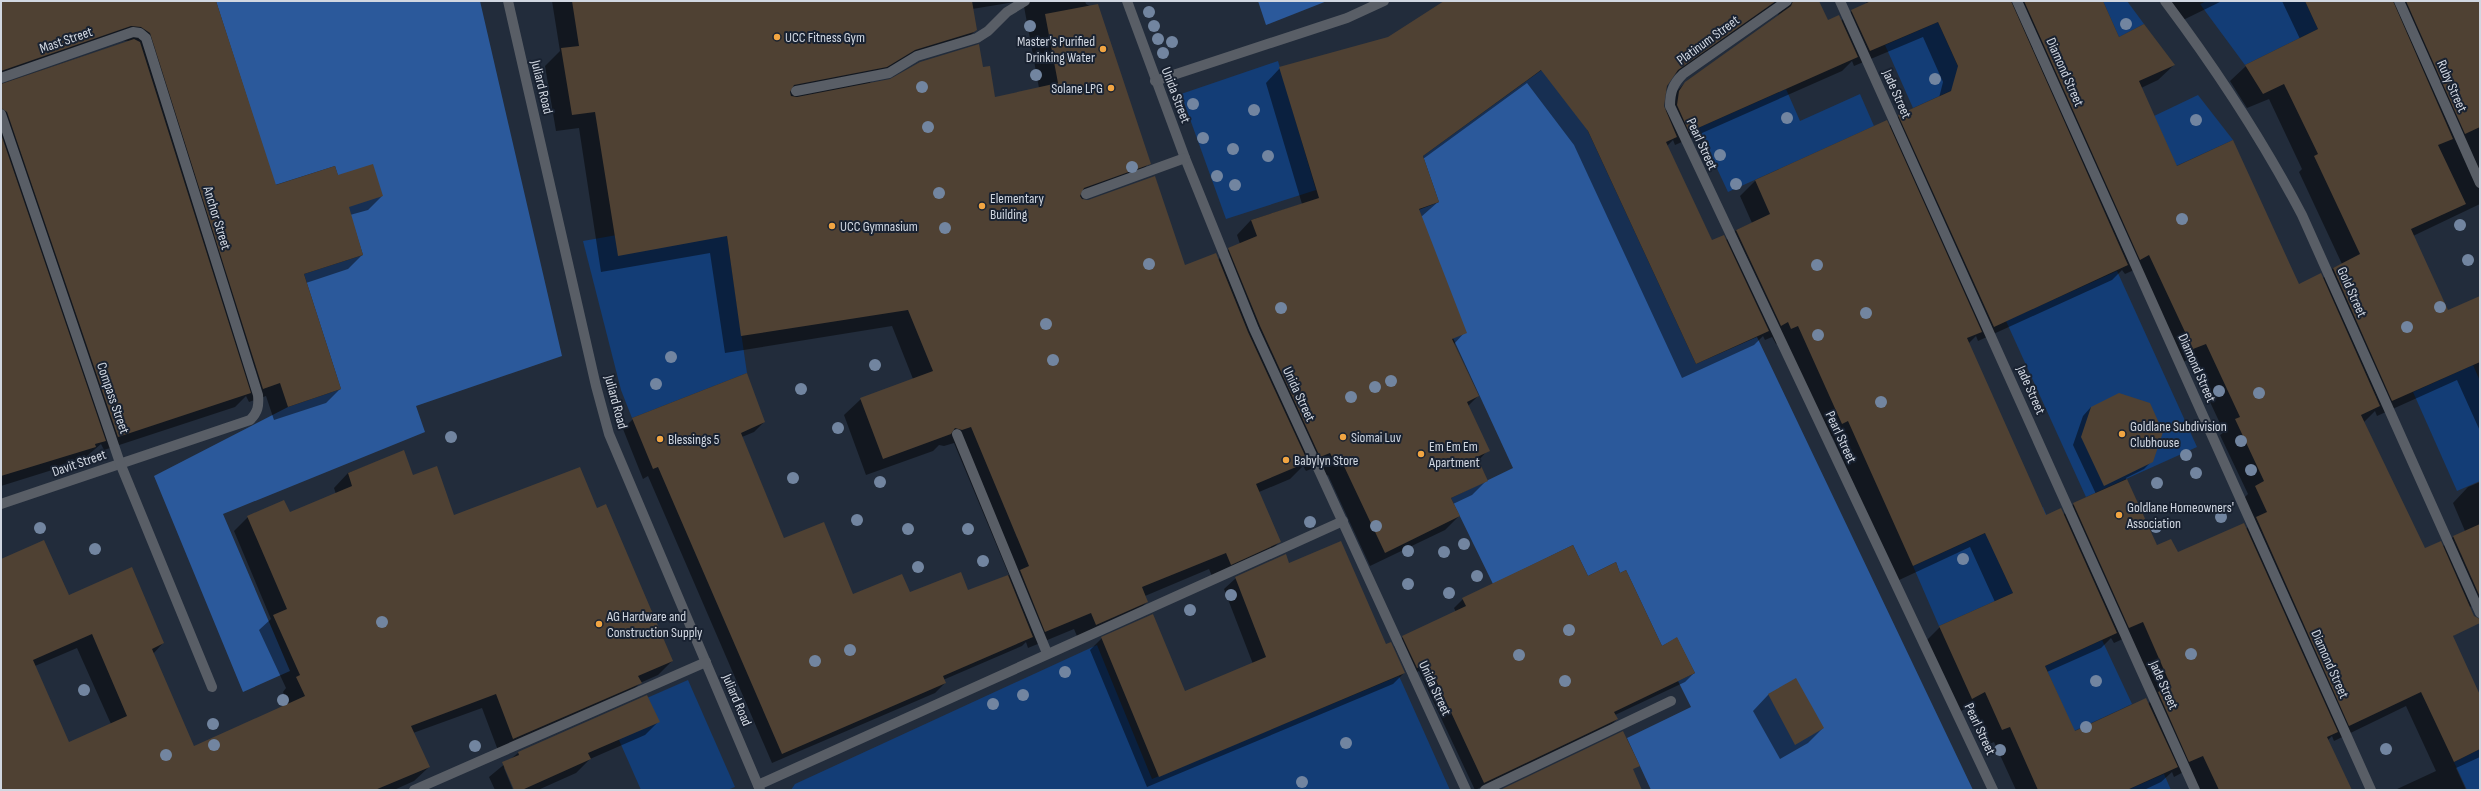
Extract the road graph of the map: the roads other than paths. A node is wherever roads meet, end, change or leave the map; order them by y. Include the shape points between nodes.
1 (508, 1) edge
2 (1025, 1) edge
3 (1127, 1) edge
4 (1384, 1) edge
5 (1788, 1) edge
6 (1840, 1) edge
7 (2017, 1) edge
8 (2164, 1) edge
9 (2398, 1) edge
10 (140, 33) joint
11 (1, 78) edge
12 (1155, 81) junction
13 (796, 91) dead end
14 (1670, 94) joint
15 (1, 114) edge
16 (1185, 158) junction
17 (2480, 183) edge
18 (1086, 194) dead end
19 (256, 414) joint
20 (956, 434) dead end
21 (120, 463) junction
22 (1, 504) edge
23 (1343, 521) junction
24 (2480, 612) edge
25 (1047, 653) junction
26 (706, 662) junction
27 (212, 687) dead end
28 (1671, 701) dead end
29 (759, 787) edge
30 (414, 790) edge
31 (1466, 790) edge
32 (1485, 790) edge
33 (1993, 790) edge
34 (2196, 790) edge
35 (2371, 790) edge

1 - 26 street, Juliard Road via 609,434
2 - 13 street via 1007,12 977,38 917,56 889,73
3 - 12 street, Unida Street
4 - 12 street via 1347,18
5 - 14 street, Platinum Street via 1683,74 1674,83
6 - 34 street, Jade Street
7 - 35 street, Diamond Street
8 - 24 street, Gold Street via 2233,95 2282,177 2305,222
9 - 17 street, Ruby Street
10 - 11 street, Mast Street via 133,32
10 - 19 street, Anchor Street via 149,46 258,395 259,405
12 - 16 street, Unida Street
14 - 33 street, Pearl Street via 1674,117
15 - 21 street, Compass Street
16 - 18 street
16 - 23 street, Unida Street via 1254,329
19 - 21 street, Davit Street via 250,420
20 - 25 street
21 - 22 street, Davit Street
21 - 27 street, Compass Street
23 - 25 street
23 - 31 street, Unida Street
25 - 29 street
26 - 29 street, Juliard Road
26 - 30 street
28 - 32 street

